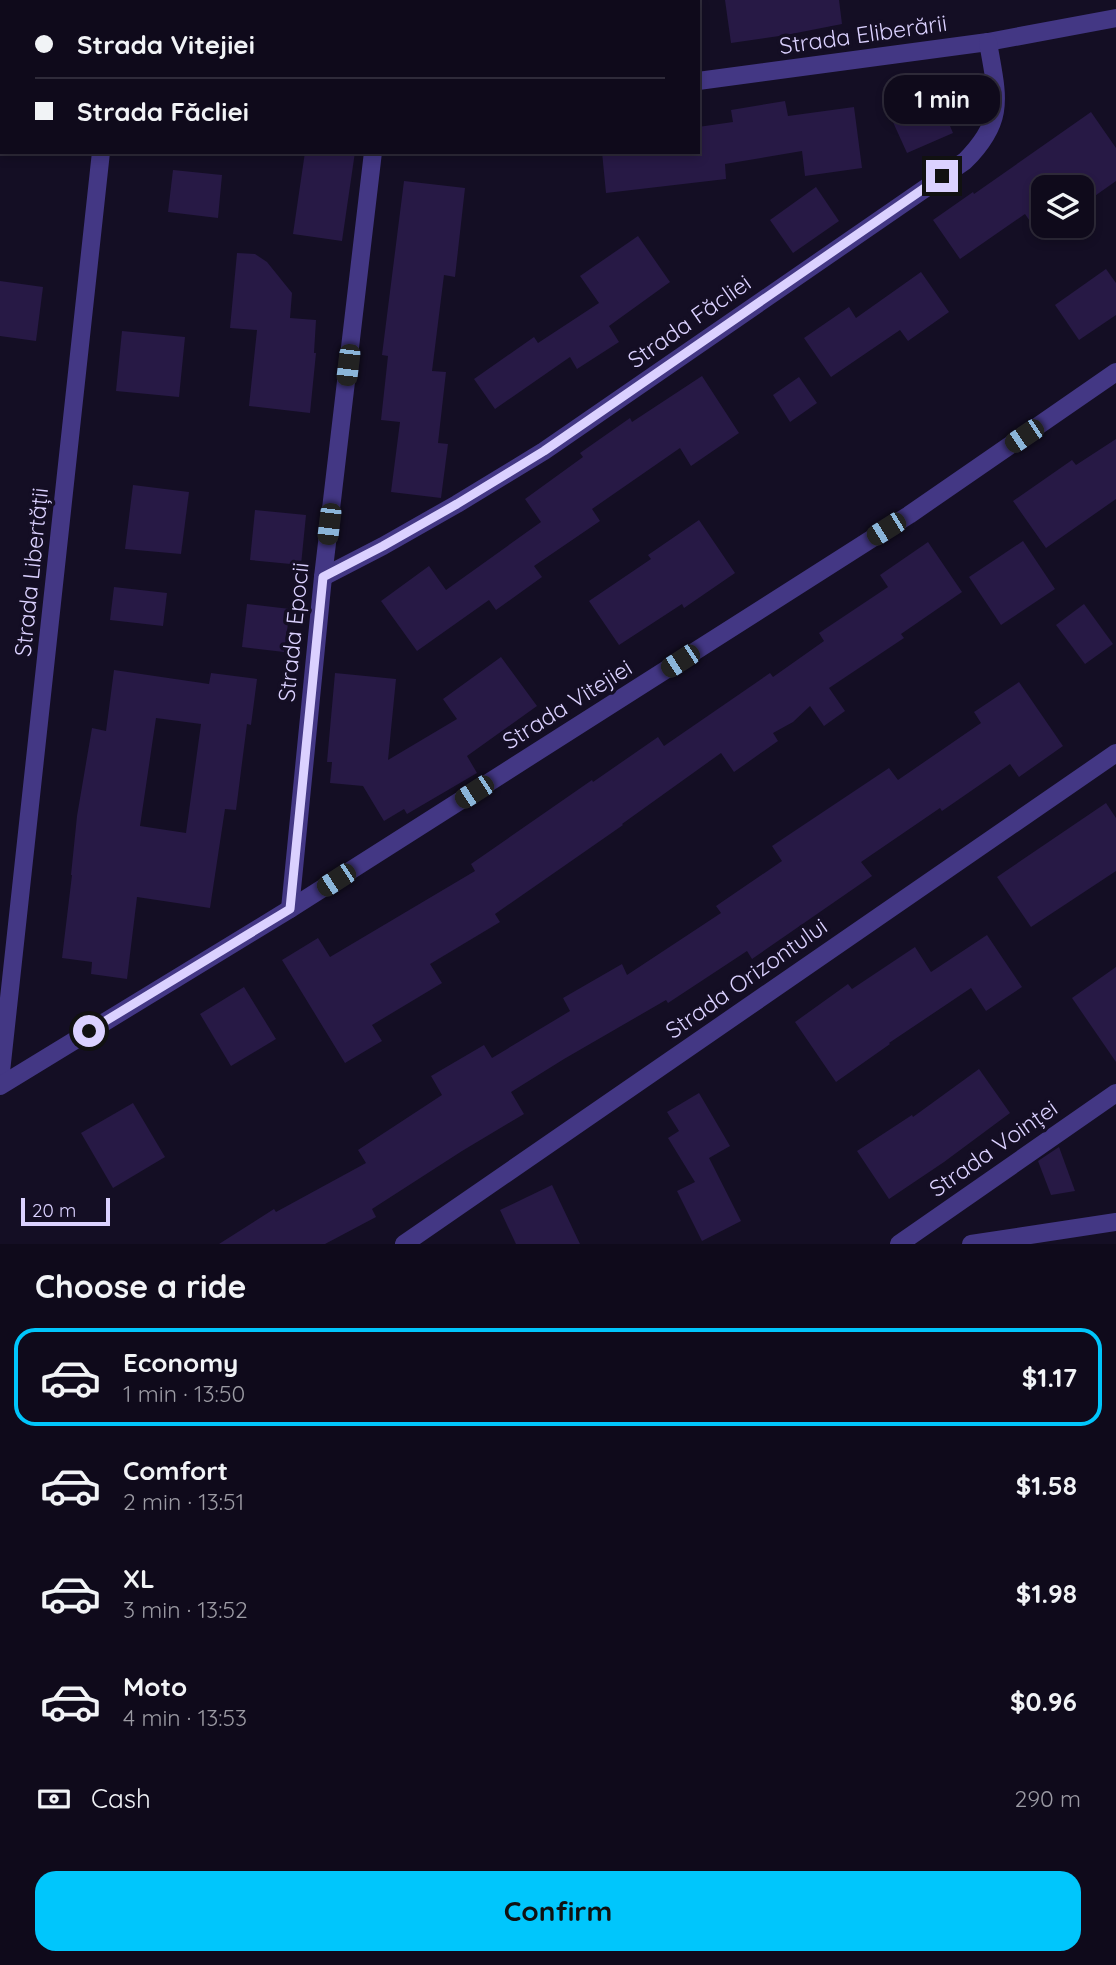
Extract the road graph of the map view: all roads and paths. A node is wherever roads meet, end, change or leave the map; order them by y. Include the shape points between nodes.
1 (1116, 18) edge
2 (988, 43) junction
3 (700, 81) edge
4 (101, 154) edge
5 (373, 154) edge
6 (1116, 372) edge
7 (323, 577) junction
8 (1116, 753) edge
9 (290, 909) junction
10 (0, 1083) edge
11 (1116, 1093) edge
12 (1116, 1222) edge
13 (404, 1244) edge
14 (899, 1244) edge
15 (971, 1244) edge

1 - 2 street, Strada Eliberării
2 - 3 street, Strada Eliberării
2 - 7 street, Strada Făcliei via 996,108 990,130 965,161 544,451
4 - 10 street, Strada Libertății
5 - 7 street, Strada Epocii
6 - 9 street, Strada Vitejiei via 897,522
7 - 9 street, Strada Epocii
8 - 13 street, Strada Orizontului
9 - 10 street, Strada Vitejiei
11 - 14 street, Strada Voinței
12 - 15 street

